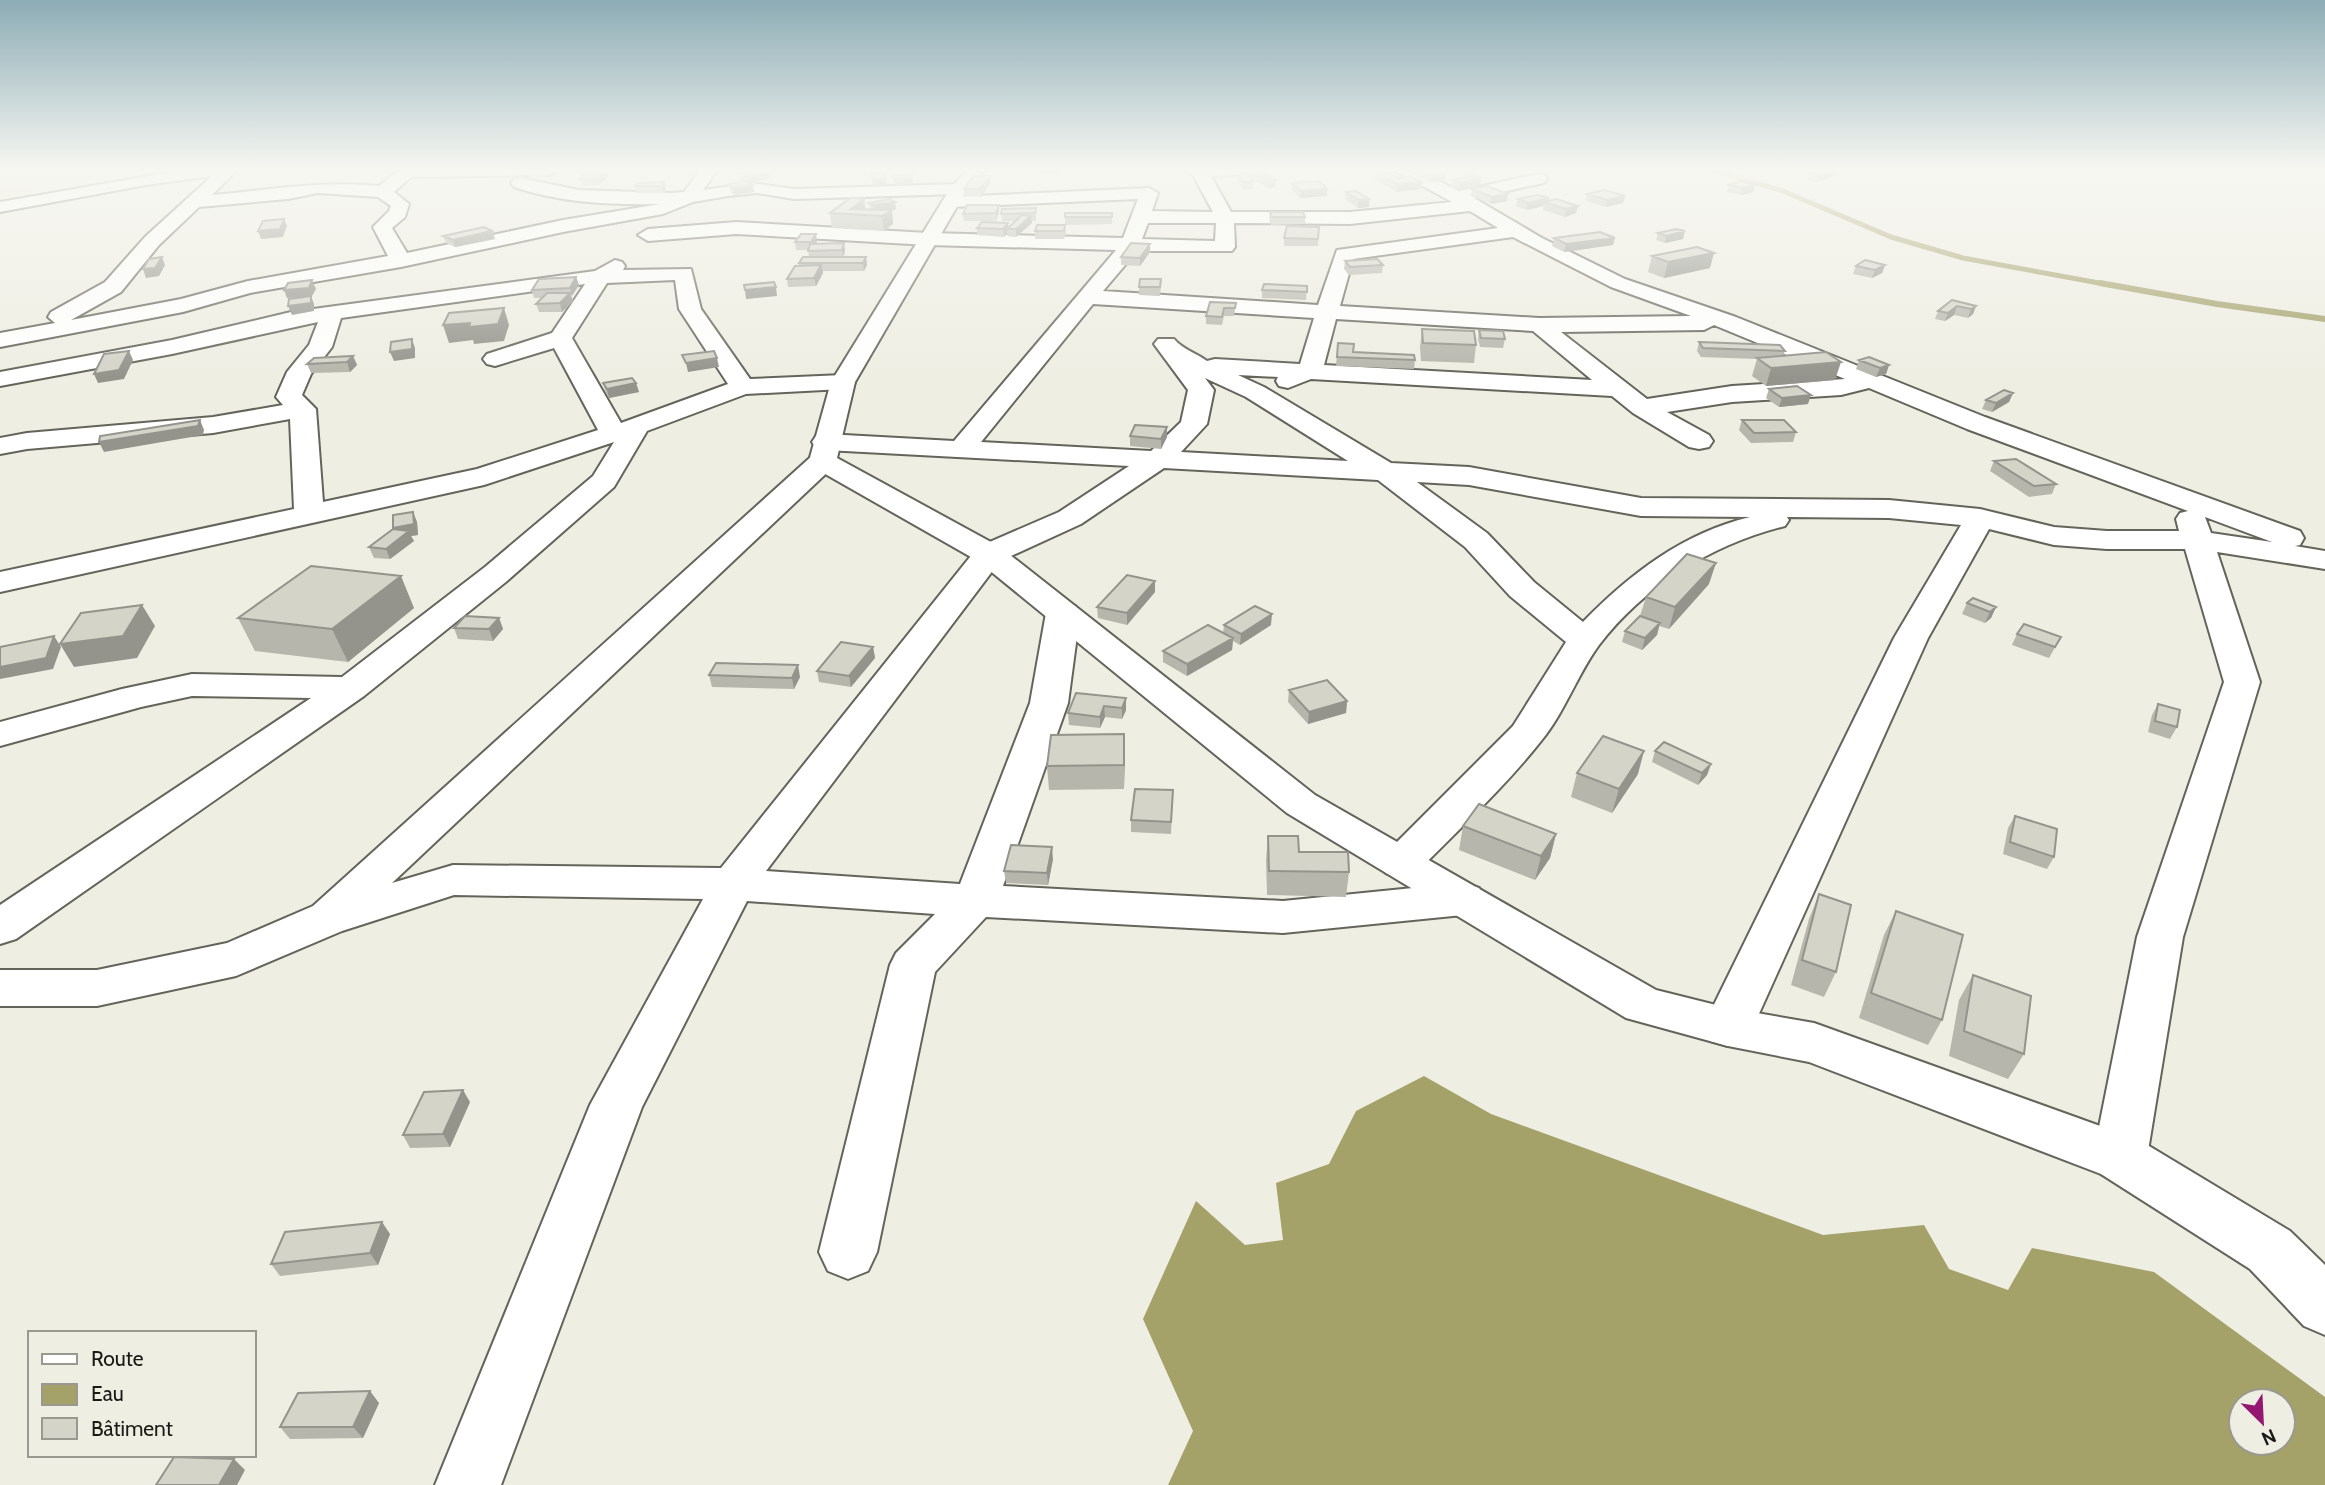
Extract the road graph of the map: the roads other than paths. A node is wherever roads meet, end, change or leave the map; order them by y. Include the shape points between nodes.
1 (155, 238) edge
2 (386, 238) edge
3 (505, 238) edge
4 (645, 238) edge
5 (918, 238) edge
6 (1133, 238) edge
7 (1225, 238) edge
8 (1421, 238) edge
9 (1463, 238) edge
10 (1531, 238) edge
11 (928, 239) junction
12 (1429, 243) junction
13 (1130, 246) junction
14 (393, 262) junction
15 (600, 277) junction
16 (1089, 297) junction
17 (1146, 300) junction
18 (404, 303) junction
19 (1325, 312) junction
20 (332, 313) junction
21 (1727, 322) junction
22 (1539, 325) junction
23 (27, 335) junction
24 (560, 338) junction
25 (0, 341) edge
26 (1182, 358) junction
27 (495, 359) dead end
28 (1310, 370) junction
29 (0, 379) edge
30 (1871, 381) junction
31 (843, 382) junction
32 (743, 387) junction
33 (1618, 389) junction
34 (1224, 408) junction
35 (1642, 408) junction
36 (303, 409) junction
37 (625, 430) junction
38 (1699, 441) dead end
39 (0, 446) edge
40 (961, 449) junction
41 (824, 452) junction
42 (1159, 459) junction
43 (1387, 473) junction
44 (2183, 497) junction
45 (1825, 508) junction
46 (309, 516) junction
47 (1980, 518) junction
48 (2199, 540) junction
49 (2325, 552) edge
50 (989, 554) junction
51 (2325, 560) edge
52 (0, 582) edge
53 (1063, 613) junction
54 (1585, 640) junction
55 (351, 688) junction
56 (0, 734) edge
57 (1401, 863) junction
58 (733, 884) junction
59 (1463, 899) junction
60 (976, 900) junction
61 (326, 919) junction
62 (0, 927) edge
63 (0, 988) edge
64 (1728, 1027) junction
65 (2120, 1157) junction
66 (848, 1252) dead end
67 (2325, 1306) edge
68 (468, 1485) edge

1 - 23 street via 113,287
2 - 14 street
3 - 14 street
4 - 15 street
5 - 11 street
6 - 13 street
7 - 13 street via 1225,247
8 - 12 street
9 - 12 street
10 - 21 street via 1618,283
11 - 13 street
11 - 31 street
12 - 19 street via 1344,254
13 - 16 street
14 - 18 street
14 - 23 street via 248,287 183,305
15 - 18 street
15 - 24 street
15 - 32 street via 684,273 690,309
16 - 17 street
16 - 40 street
17 - 19 street
17 - 26 street
18 - 20 street
19 - 22 street
19 - 28 street
20 - 29 street
20 - 36 street via 320,347 299,372 289,397
21 - 22 street
21 - 30 street
22 - 33 street
23 - 25 street
24 - 27 street
24 - 37 street
26 - 28 street
26 - 34 street via 1201,390
28 - 33 street
28 - 34 street
30 - 35 street
30 - 44 street
31 - 32 street
31 - 41 street
32 - 37 street
33 - 35 street
34 - 42 street
34 - 43 street
35 - 38 street
36 - 39 street via 212,425
36 - 46 street
37 - 46 street via 484,475
37 - 55 street via 604,481 496,574
40 - 41 street
40 - 42 street
41 - 50 street
41 - 61 street
42 - 43 street
42 - 50 street via 1070,518
43 - 45 street via 1469,476 1641,507
43 - 54 street via 1476,540 1522,589
44 - 48 street
44 - 49 street
45 - 47 street
45 - 54 street via 1741,528 1690,550 1629,593
46 - 52 street
47 - 48 street via 2054,536
47 - 64 street via 1911,638
48 - 51 street
48 - 65 street via 2242,682 2160,937
50 - 53 street
50 - 58 street
53 - 57 street via 1301,804
53 - 60 street via 1049,703
54 - 57 street via 1528,733
55 - 56 street via 192,685
55 - 62 street
57 - 59 street
58 - 60 street
58 - 61 street via 453,880
58 - 68 street via 616,1104
59 - 60 street via 1283,918
59 - 64 street via 1643,1005
60 - 66 street via 913,965
61 - 63 street via 236,959 97,988
64 - 65 street via 1814,1043
65 - 67 street via 2270,1250

